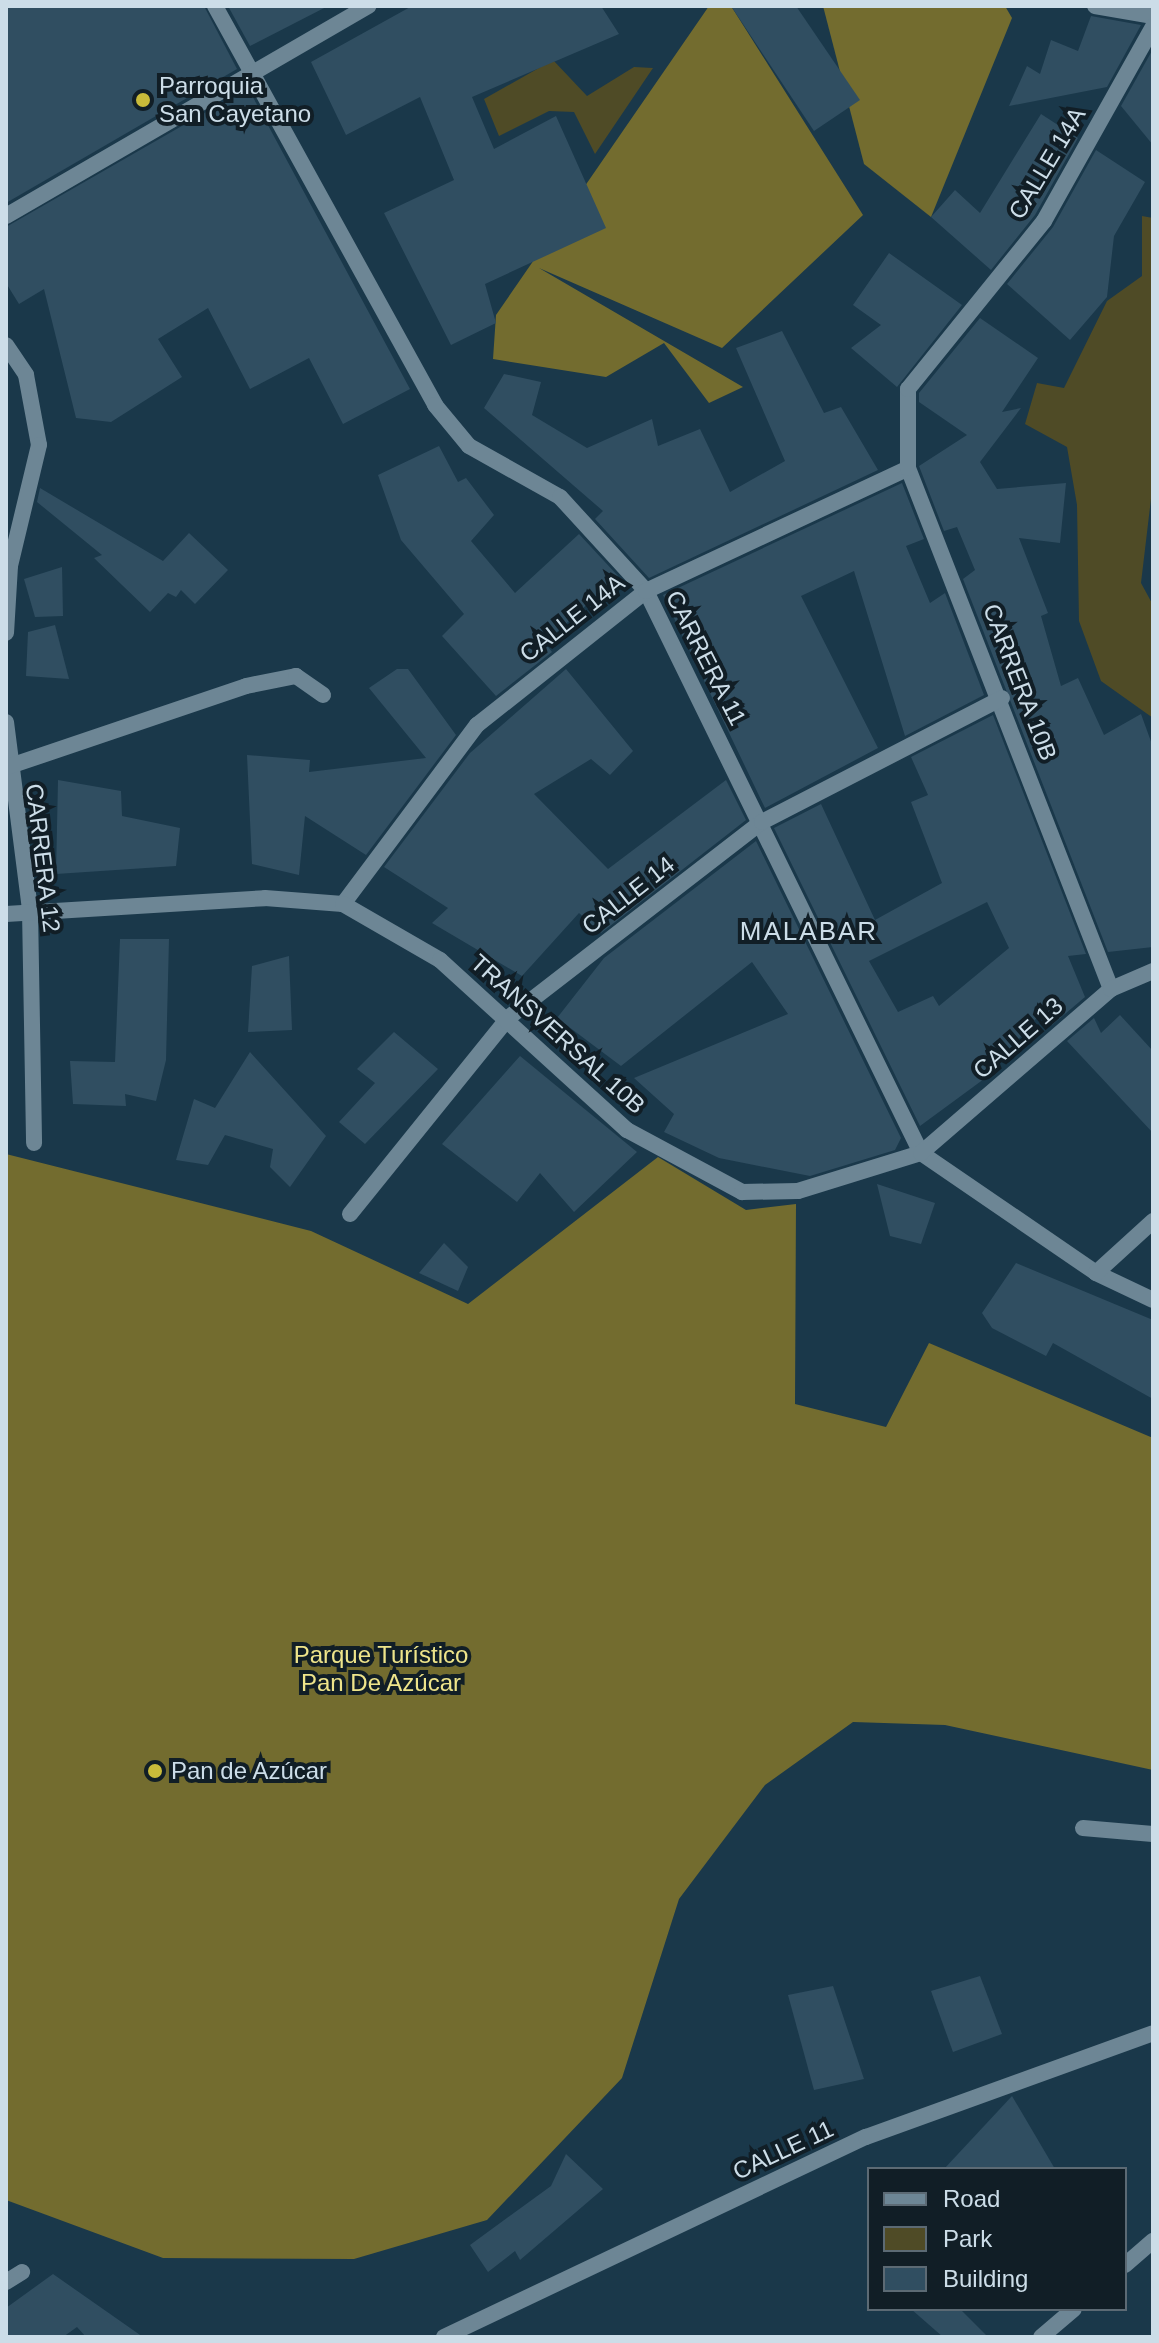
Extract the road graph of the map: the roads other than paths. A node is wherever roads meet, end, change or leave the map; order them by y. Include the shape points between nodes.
1 (215, 6) edge
2 (368, 6) edge
3 (1095, 6) edge
4 (1153, 16) edge
5 (1153, 27) edge
6 (255, 74) junction
7 (6, 216) edge
8 (6, 345) edge
9 (908, 389) joint
10 (908, 468) junction
11 (646, 591) junction
12 (6, 633) edge
13 (323, 695) dead end
14 (1002, 698) junction
15 (6, 722) edge
16 (7, 767) edge
17 (762, 822) junction
18 (343, 904) junction
19 (30, 910) junction
20 (6, 914) edge
21 (1153, 971) edge
22 (1111, 989) junction
23 (508, 1018) junction
24 (34, 1143) dead end
25 (921, 1153) junction
26 (350, 1214) dead end
27 (1153, 1221) edge
28 (1096, 1273) junction
29 (1153, 1300) edge
30 (1083, 1828) dead end
31 (1153, 1834) edge
32 (1153, 2033) edge
33 (1153, 2241) edge
34 (1127, 2263) edge
35 (22, 2272) dead end
36 (6, 2282) edge
37 (1072, 2311) edge
38 (444, 2337) edge
39 (1041, 2337) edge

1 - 6 street, CARRERA 11
2 - 6 street
3 - 4 street
5 - 9 street, CALLE 14A via 1044,221
6 - 7 street
6 - 11 street, CARRERA 11 via 435,405 469,446 560,497
8 - 12 street via 26,375 39,445 10,566
9 - 10 street, CARRERA 10B
10 - 11 street, CALLE 14A
10 - 14 street, CARRERA 10B
11 - 17 street, CARRERA 11
11 - 18 street, CALLE 14A via 477,725
13 - 16 street via 296,676 246,686
14 - 17 street, CALLE 14
14 - 22 street, CARRERA 10B
15 - 16 street, CARRERA 12
16 - 19 street, CARRERA 12
17 - 23 street, CALLE 14
17 - 25 street, CARRERA 11
18 - 19 street, TRANSVERSAL 10B via 265,898
18 - 23 street, TRANSVERSAL 10B via 440,960
19 - 20 street, TRANSVERSAL 10B
19 - 24 street, CARRERA 12
21 - 22 street, CALLE 13
22 - 25 street, CALLE 13
23 - 25 street, TRANSVERSAL 10B via 627,1130 742,1192 798,1191
23 - 26 street, CALLE 14
25 - 28 street
27 - 28 street
28 - 29 street
30 - 31 street
32 - 38 street, CALLE 11 via 866,2137
33 - 34 street
35 - 36 street
37 - 39 street

